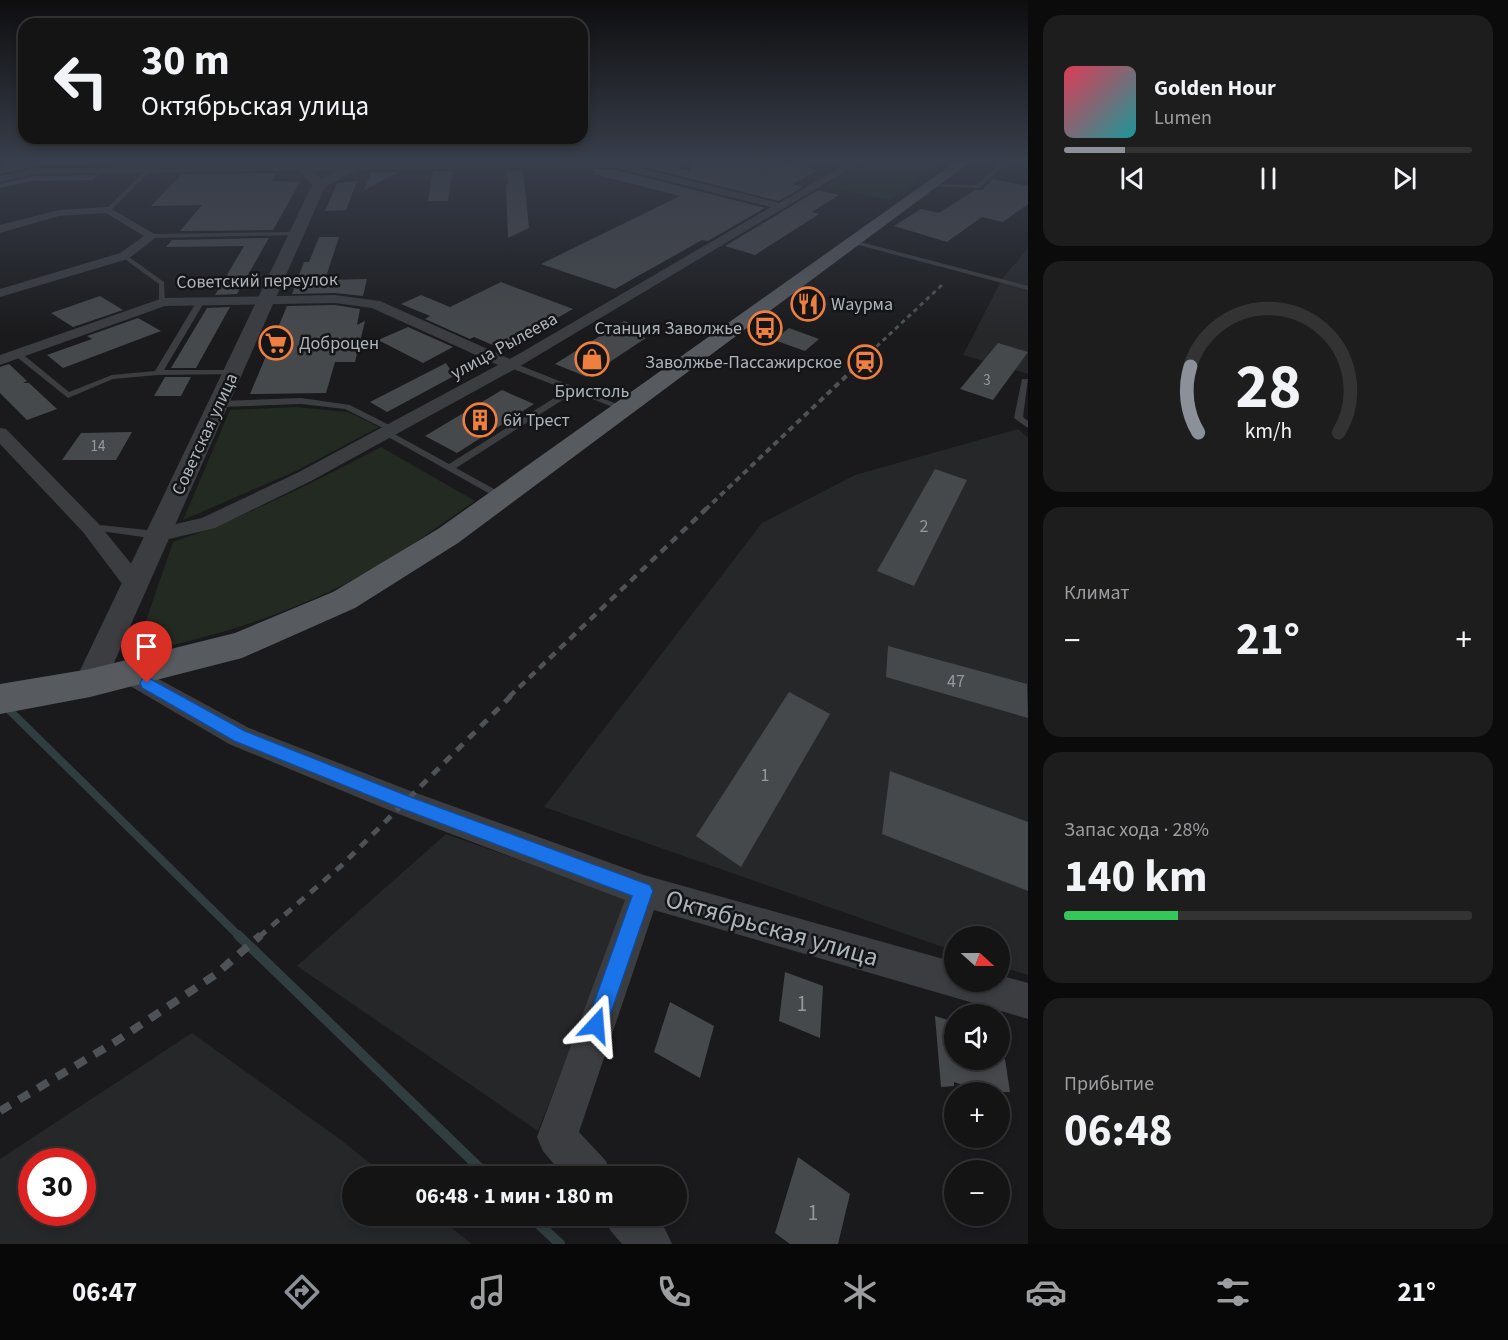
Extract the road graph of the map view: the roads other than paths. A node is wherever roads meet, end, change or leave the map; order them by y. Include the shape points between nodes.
1 (33, 220) edge
2 (125, 220) edge
3 (302, 220) edge
4 (756, 220) edge
5 (883, 220) edge
6 (0, 229) edge
7 (295, 234) junction
8 (152, 236) junction
9 (853, 242) junction
10 (124, 256) junction
11 (1028, 288) edge
12 (0, 293) edge
13 (267, 300) junction
14 (201, 301) junction
15 (163, 302) junction
16 (17, 354) junction
17 (0, 360) edge
18 (511, 365) junction
19 (234, 372) junction
20 (158, 373) junction
21 (1025, 381) dead end
22 (574, 389) junction
23 (220, 404) junction
24 (623, 408) junction
25 (1028, 425) edge
26 (389, 431) junction
27 (0, 433) edge
28 (450, 468) junction
29 (501, 497) junction
30 (90, 528) junction
31 (157, 536) junction
32 (134, 583) junction
33 (129, 673) junction
34 (90, 683) junction
35 (0, 699) edge
36 (644, 891) junction
37 (944, 977) edge
38 (997, 992) edge
39 (1028, 1001) edge
40 (582, 1166) edge
41 (634, 1226) edge
42 (650, 1244) edge

1 - 6 street
2 - 8 street
3 - 7 street, Советская улица
4 - 18 street, улица Рылеева
5 - 9 main road
7 - 8 lane
7 - 13 street, Советская улица
8 - 10 street
9 - 11 lane
9 - 24 main road
10 - 12 street
10 - 15 lane via 162,283
13 - 14 street, Советский переулок
13 - 18 street, Советский переулок via 335,299 375,304
13 - 19 street, Советская улица
14 - 15 street, Советский переулок
14 - 20 lane
15 - 16 street, Советский переулок
16 - 17 street, Советский переулок
16 - 20 lane via 68,395 112,377
18 - 22 lane
18 - 26 street, улица Рылеева
19 - 20 lane
19 - 23 street, Советская улица
21 - 25 lane via 1018,418
22 - 24 lane
22 - 28 lane
23 - 26 lane via 301,401 347,407
23 - 31 street, Советская улица
24 - 29 main road
26 - 28 lane
26 - 31 street, улица Рылеева via 208,523
27 - 30 street
28 - 29 lane
29 - 33 main road via 448,536 344,600 242,645
30 - 31 lane
30 - 32 street
31 - 32 street, Советская улица
32 - 34 street, Советская улица
33 - 34 main road
33 - 36 street, Октябрьская улица via 239,736
34 - 35 main road
36 - 37 street, Октябрьская улица
36 - 40 street via 557,1137
38 - 39 street, Октябрьская улица
41 - 42 street

